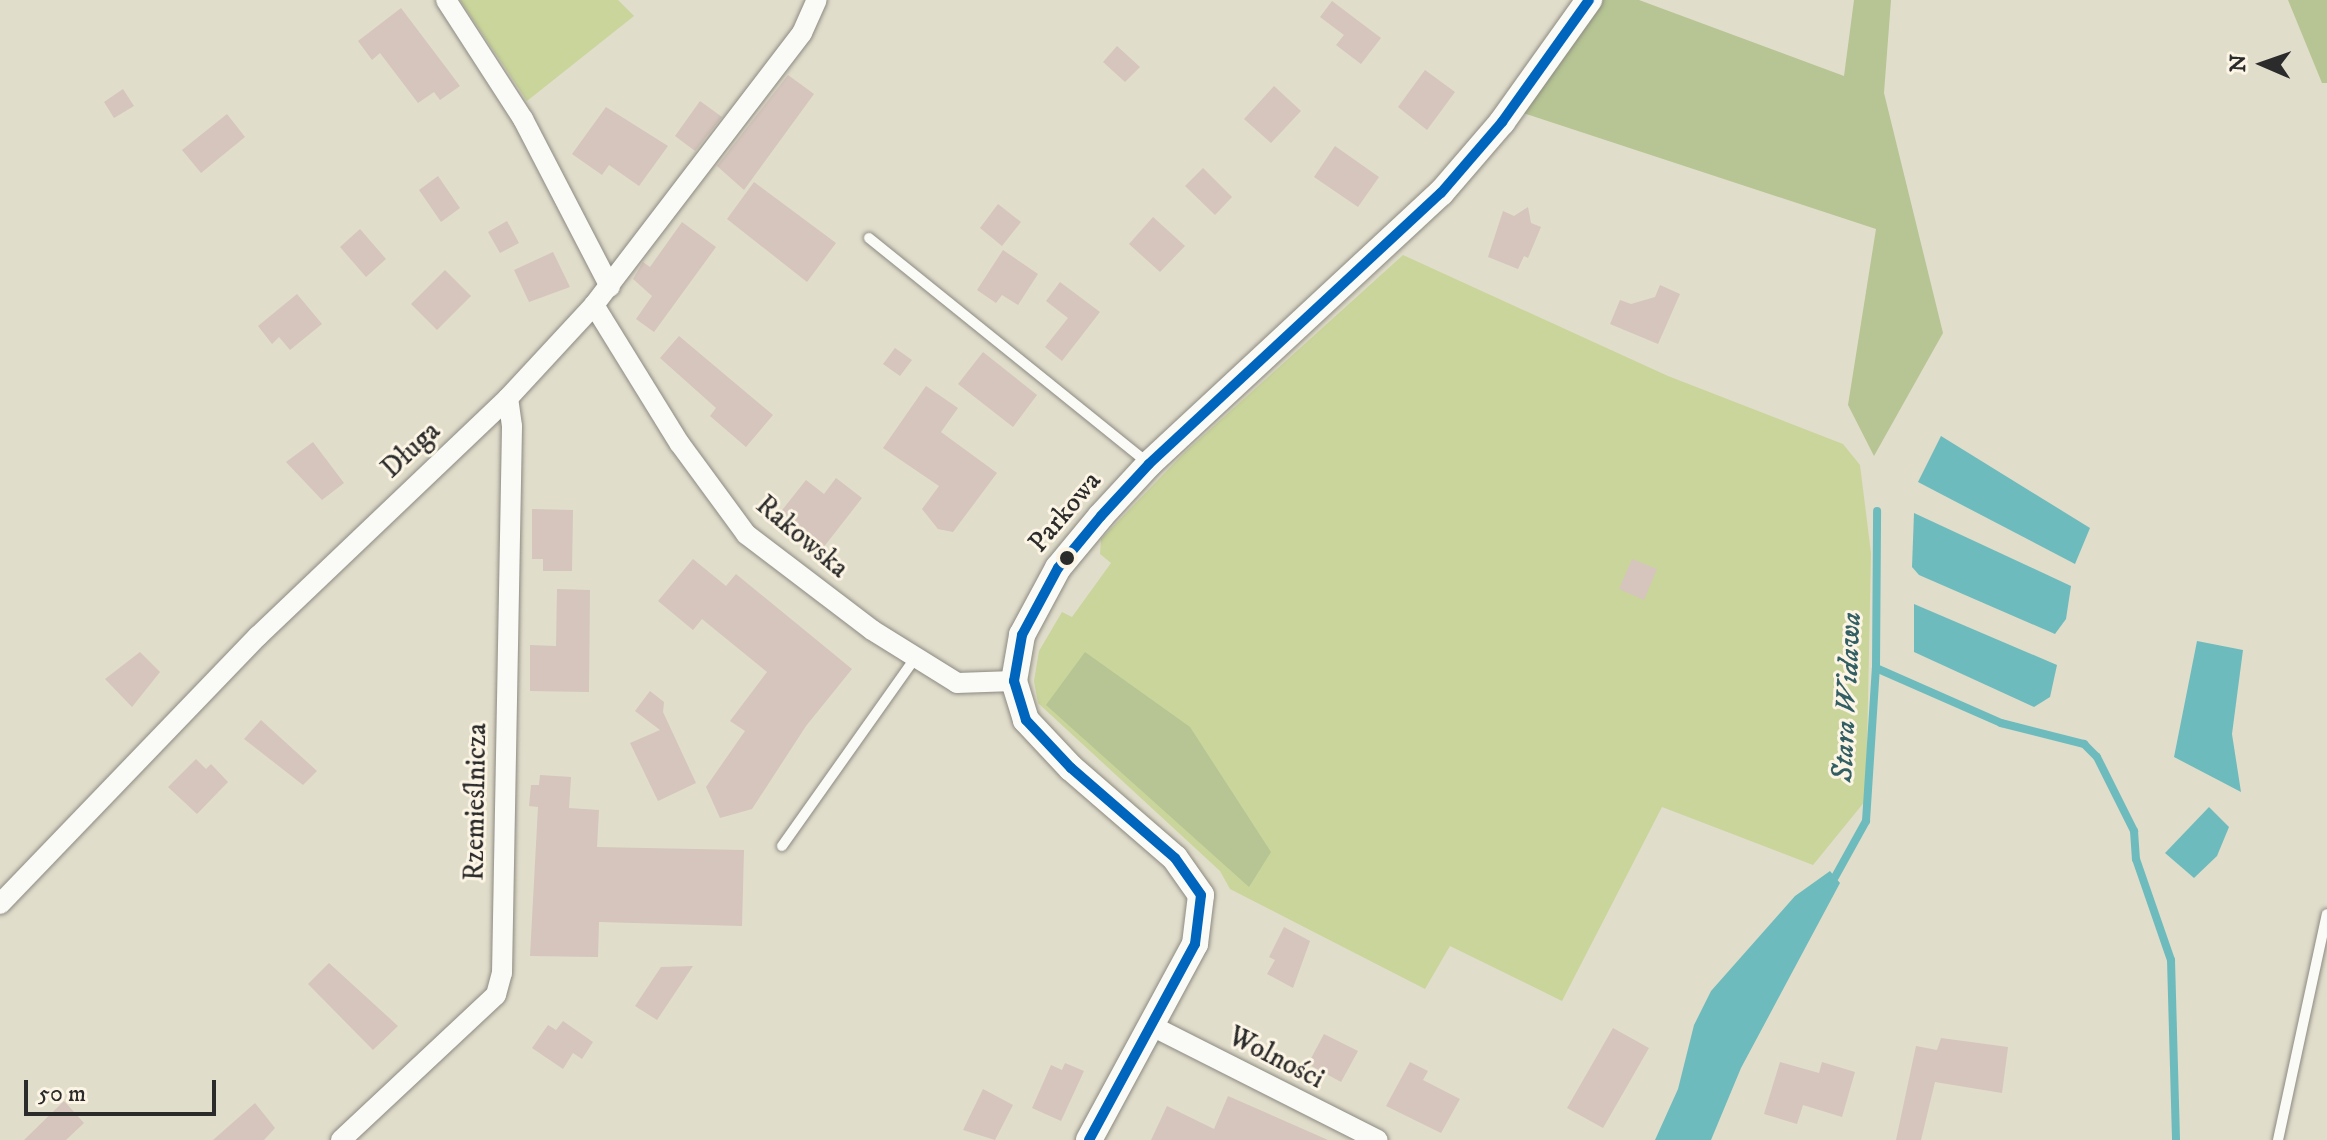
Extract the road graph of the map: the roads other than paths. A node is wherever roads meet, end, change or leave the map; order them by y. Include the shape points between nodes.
1 (446, 0) edge
2 (817, 0) edge
3 (1589, 0) edge
4 (869, 238) dead end
5 (610, 287) junction
6 (594, 305) junction
7 (508, 398) junction
8 (1149, 464) junction
9 (916, 657) junction
10 (1014, 681) junction
11 (782, 846) dead end
12 (0, 904) edge
13 (2327, 914) edge
14 (1150, 1025) junction
15 (341, 1140) edge
16 (1089, 1140) edge
17 (1378, 1140) edge
18 (2278, 1140) edge

1 - 5 street via 523,119
2 - 5 street, Długa via 802,33
3 - 8 street, Parkowa via 1502,122 1441,193
4 - 8 lane
5 - 6 street, Długa
6 - 7 street, Długa
6 - 9 street, Rakowska via 680,444 746,534
7 - 12 street, Długa via 288,606
7 - 15 street, Rzemieślnicza via 502,973 496,995
8 - 10 street, Parkowa via 1058,568 1022,635
9 - 10 street, Rakowska via 957,683
9 - 11 lane
10 - 14 street, Parkowa via 1037,736 1175,858 1201,895 1195,944
13 - 18 lane
14 - 16 street, Parkowa
14 - 17 street, Wolności

